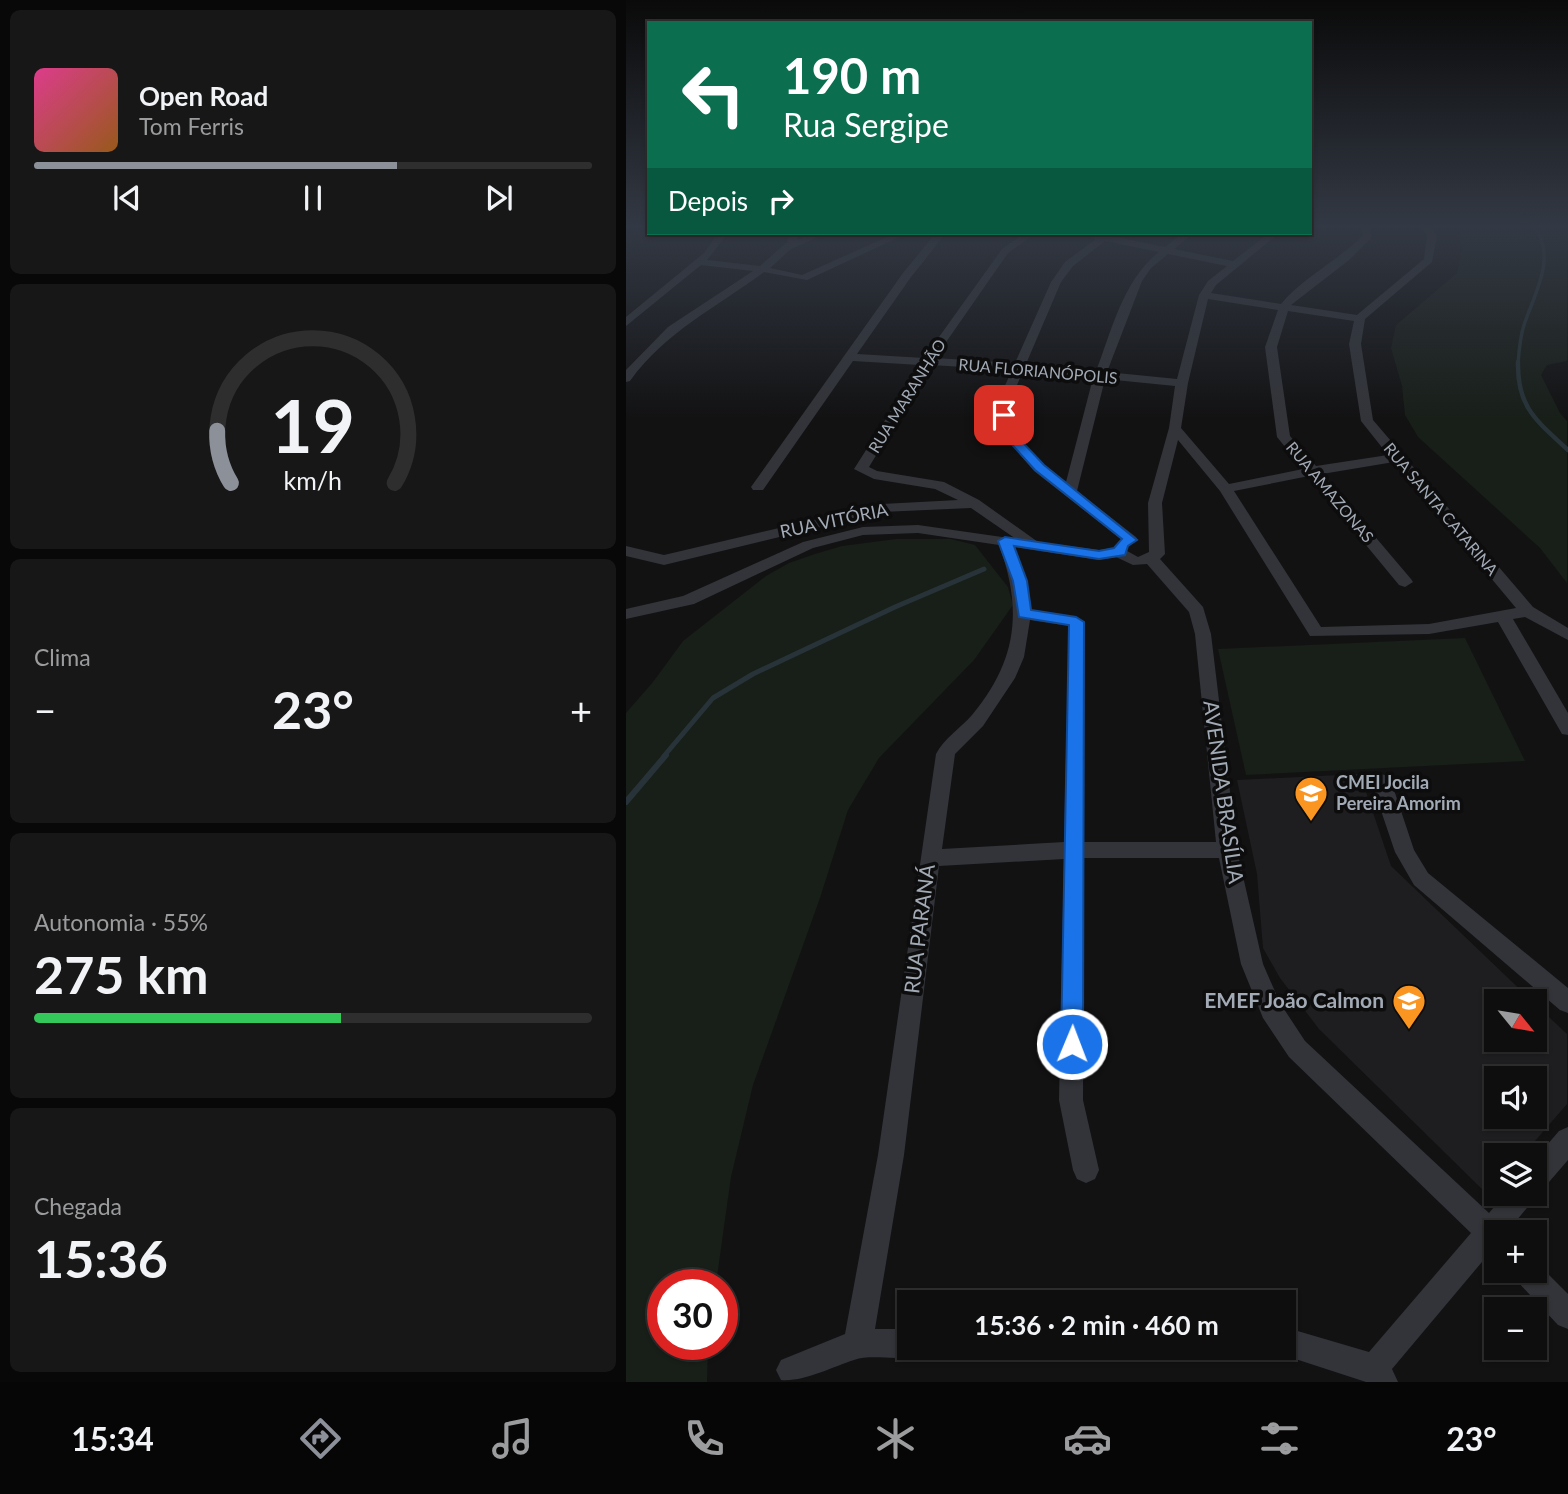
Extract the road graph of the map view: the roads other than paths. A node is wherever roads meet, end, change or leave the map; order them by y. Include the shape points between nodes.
1 (665, 289) edge
2 (731, 289) edge
3 (897, 289) edge
4 (978, 289) edge
5 (1053, 289) edge
6 (1134, 289) edge
7 (1208, 289) edge
8 (1302, 289) edge
9 (1393, 289) edge
10 (1204, 295) junction
11 (1284, 307) junction
12 (1360, 319) junction
13 (626, 323) edge
14 (851, 357) junction
15 (927, 362) junction
16 (1021, 367) junction
17 (628, 371) edge
18 (1099, 377) junction
19 (1182, 383) junction
20 (1175, 428) junction
21 (1168, 456) junction
22 (1199, 457) junction
23 (1400, 457) junction
24 (1313, 471) junction
25 (758, 487) dead end
26 (1226, 489) junction
27 (1070, 492) junction
28 (1155, 503) junction
29 (974, 504) junction
30 (1005, 541) junction
31 (1129, 543) junction
32 (1032, 544) junction
33 (626, 551) edge
34 (1154, 553) junction
35 (1405, 582) dead end
36 (1527, 611) junction
37 (626, 614) edge
38 (1024, 614) junction
39 (1503, 616) junction
40 (1568, 635) edge
41 (1568, 729) edge
42 (1381, 781) dead end
43 (1075, 850) junction
44 (1227, 850) junction
45 (930, 858) junction
46 (1568, 1003) edge
47 (1568, 1140) edge
48 (1547, 1165) edge
49 (1086, 1170) dead end
50 (1484, 1227) edge
51 (1484, 1246) edge
52 (1538, 1283) edge
53 (1568, 1315) edge
54 (858, 1344) junction
55 (897, 1344) edge
56 (1296, 1346) edge
57 (791, 1370) dead end
58 (1379, 1375) edge

1 - 13 street
2 - 17 street via 677,326
3 - 14 street
4 - 15 street, RUA MARANHÃO
5 - 16 street
6 - 18 street
7 - 10 street
8 - 11 street, RUA AMAZONAS
9 - 12 street
10 - 11 street
10 - 19 street
11 - 12 street
11 - 24 street, RUA AMAZONAS via 1271,346 1284,437
12 - 23 street, RUA SANTA CATARINA via 1355,344 1367,421
14 - 15 street, RUA FLORIANÓPOLIS
14 - 25 street
15 - 16 street, RUA FLORIANÓPOLIS
15 - 29 street, RUA MARANHÃO via 861,469 939,485
16 - 18 street, RUA FLORIANÓPOLIS
16 - 27 street via 1004,401 1004,429 1039,468
18 - 19 street, RUA FLORIANÓPOLIS
18 - 27 street
19 - 20 street
20 - 21 street
20 - 22 street
21 - 22 street
21 - 28 street
22 - 26 street
23 - 24 street
23 - 36 street, RUA SANTA CATARINA
24 - 26 street
24 - 35 street, RUA AMAZONAS
26 - 39 street via 1316,632 1429,629
27 - 31 street
28 - 31 street
28 - 34 street
29 - 32 street
29 - 33 street, RUA VITÓRIA via 882,508 664,560
30 - 32 street
30 - 37 street via 918,529 863,531 808,545 688,600
30 - 38 street, RUA PARANÁ via 1020,581
31 - 32 street via 1099,555
31 - 34 street via 1149,541
31 - 34 street via 1132,561
34 - 44 street, AVENIDA BRASÍLIA via 1197,611 1200,622
36 - 39 street
36 - 40 street
38 - 43 street via 1076,622
38 - 45 street, RUA PARANÁ via 1009,670 979,719 948,746 942,758 945,771
39 - 41 street
42 - 46 street via 1405,852 1421,879
43 - 44 street
43 - 45 street
43 - 49 street via 1071,1100
44 - 50 street, AVENIDA BRASÍLIA via 1252,964 1271,1010 1297,1049
45 - 54 street, RUA PARANÁ via 891,1155
47 - 48 street
51 - 58 street
52 - 53 street
54 - 55 street
54 - 57 street
56 - 58 street

